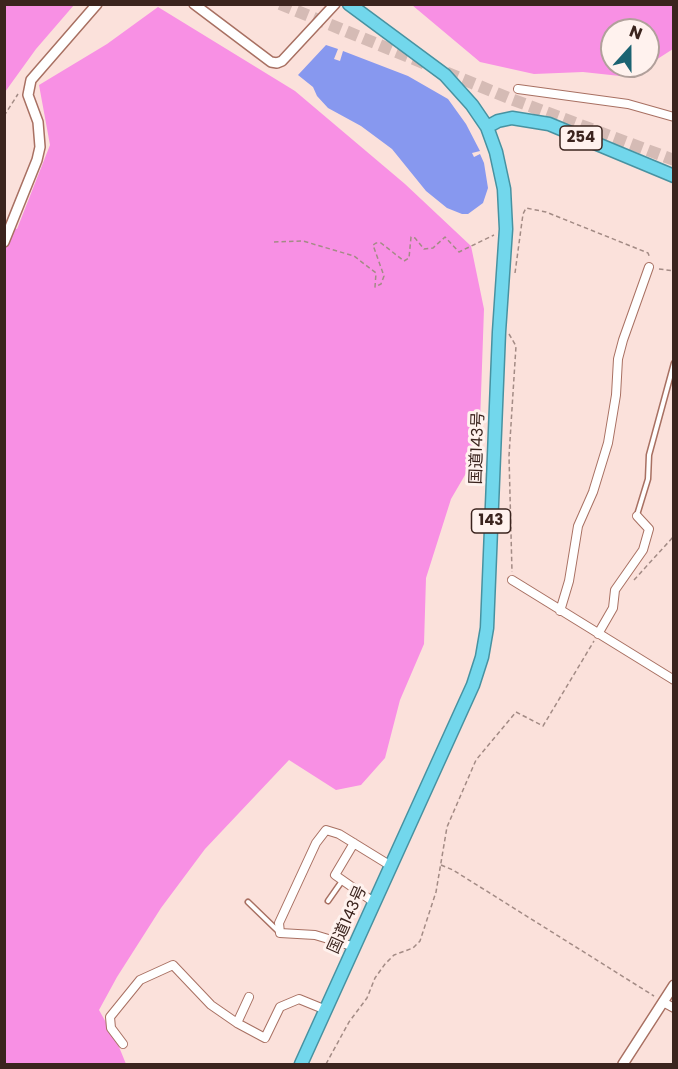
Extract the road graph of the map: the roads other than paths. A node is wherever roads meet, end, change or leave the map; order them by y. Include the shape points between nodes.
1 (98, 4) edge
2 (194, 4) edge
3 (335, 4) edge
4 (349, 4) edge
5 (518, 89) dead end
6 (674, 117) edge
7 (487, 127) junction
8 (674, 176) edge
9 (4, 242) edge
10 (649, 267) road end
11 (674, 363) edge
12 (637, 516) joint
13 (512, 580) road end
14 (560, 611) junction
15 (598, 634) junction
16 (674, 680) edge
17 (354, 843) junction
18 (391, 866) junction
19 (343, 881) junction
20 (328, 901) dead end
21 (248, 902) dead end
22 (375, 903) junction
23 (280, 933) junction
24 (355, 947) junction
25 (674, 985) edge
26 (249, 997) dead end
27 (663, 1002) junction
28 (674, 1008) edge
29 (326, 1010) junction
30 (237, 1023) junction
31 (123, 1044) dead end
32 (301, 1065) edge
33 (623, 1065) edge

1 - 9 street via 31,80 28,95 38,122 40,147
2 - 3 street via 277,63
4 - 7 highway, 国道143号 / 143 via 445,75
5 - 6 street via 628,105
7 - 8 highway, 254 via 512,118 549,124
7 - 18 highway, 国道143号 / 143 via 504,189 506,230 487,627 473,685
10 - 14 street via 623,339 609,443 578,526
11 - 12 lane
12 - 15 street via 649,529 643,550 615,590 613,608
13 - 14 street
14 - 15 street
15 - 16 street
17 - 18 street
17 - 19 street via 335,875
17 - 23 street via 326,830 316,843 279,924
18 - 22 highway, 国道143号 / 143
19 - 20 lane
19 - 22 street
21 - 23 lane
22 - 24 highway, 国道143号 / 143
23 - 24 street via 315,935
24 - 29 highway, 国道143号 / 143
25 - 27 street
26 - 30 street
27 - 28 street
27 - 33 street
29 - 30 street via 299,999 280,1007 265,1038
29 - 32 highway, 国道143号 / 143
30 - 31 street via 211,1005 173,965 140,980 110,1017 111,1028

